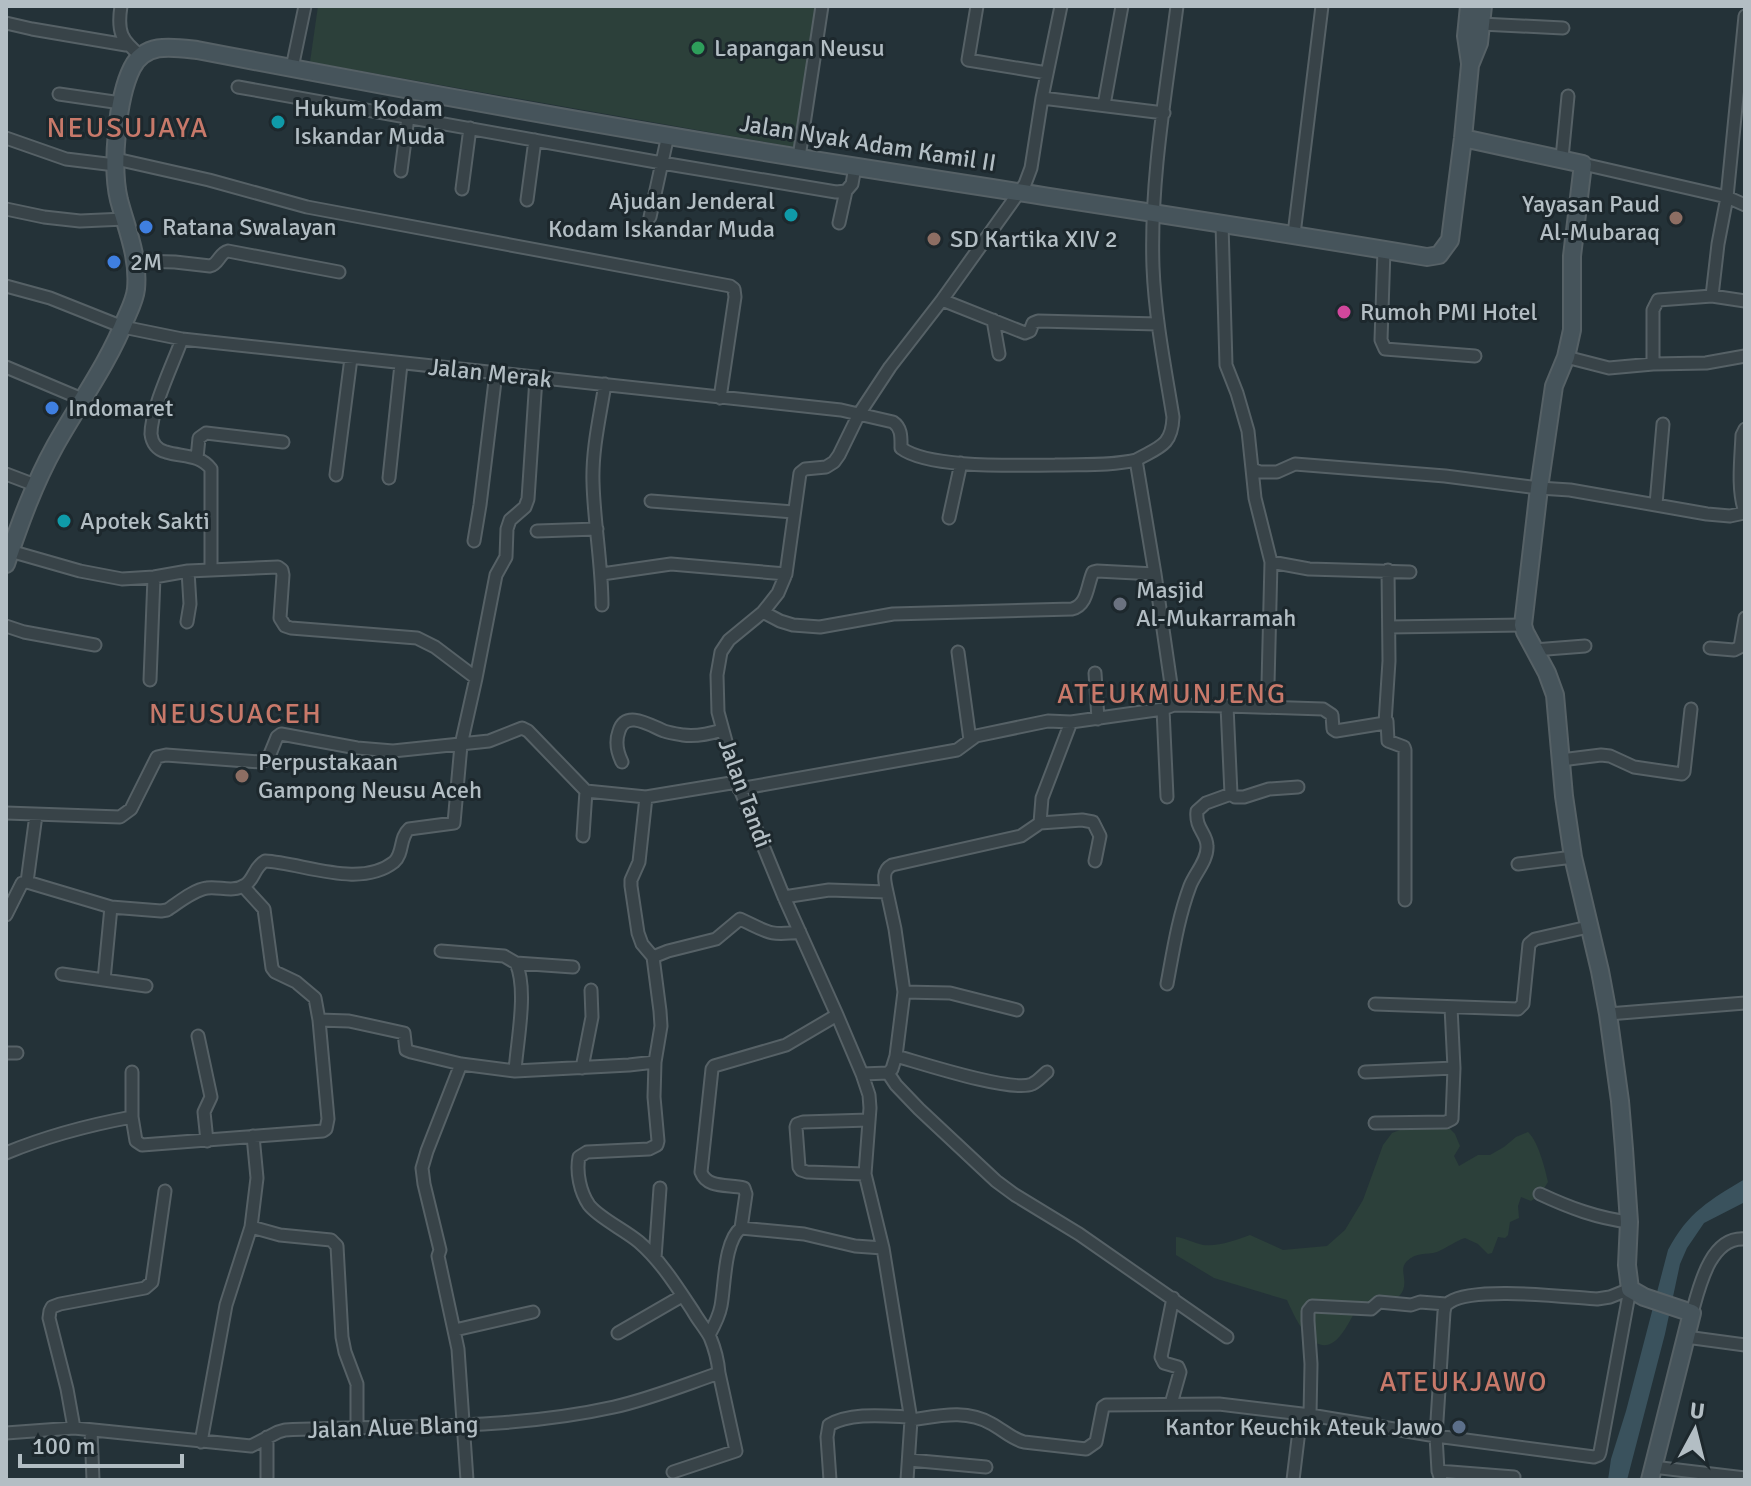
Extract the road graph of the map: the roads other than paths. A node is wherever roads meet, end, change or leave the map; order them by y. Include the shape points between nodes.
1 (120, 6) edge
2 (305, 6) edge
3 (822, 6) edge
4 (977, 6) edge
5 (1061, 6) edge
6 (1122, 6) edge
7 (1177, 6) edge
8 (1322, 6) edge
9 (1469, 6) edge
10 (1483, 6) edge
11 (1745, 16) edge
12 (6, 23) edge
13 (1481, 24) junction
14 (1563, 28) dead end
15 (1744, 31) edge
16 (126, 45) junction
17 (141, 56) junction
18 (1470, 65) junction
19 (292, 68) junction
20 (1047, 73) junction
21 (238, 87) dead end
22 (59, 94) dead end
23 (1568, 96) dead end
24 (1042, 98) junction
25 (121, 103) junction
26 (1104, 105) junction
27 (534, 112) junction
28 (1164, 113) junction
29 (408, 117) junction
30 (470, 128) junction
31 (668, 135) junction
32 (6, 138) edge
33 (1463, 138) junction
34 (533, 139) junction
35 (799, 157) junction
36 (1562, 158) junction
37 (116, 162) junction
38 (662, 163) junction
39 (1583, 164) junction
40 (855, 167) junction
41 (401, 171) dead end
42 (462, 189) dead end
43 (846, 191) junction
44 (1020, 192) junction
45 (1727, 197) junction
46 (527, 200) dead end
47 (1745, 205) edge
48 (6, 209) edge
49 (1153, 213) junction
50 (650, 217) dead end
51 (125, 219) junction
52 (839, 223) dead end
53 (1222, 224) junction
54 (1294, 234) junction
55 (1384, 250) junction
56 (136, 261) junction
57 (339, 272) dead end
58 (6, 286) edge
59 (1712, 296) junction
60 (942, 300) junction
61 (1745, 301) edge
62 (993, 320) junction
63 (1158, 324) junction
64 (123, 327) junction
65 (182, 339) junction
66 (999, 354) dead end
67 (1475, 356) dead end
68 (1745, 356) edge
69 (1566, 357) junction
70 (351, 358) junction
71 (401, 364) junction
72 (1653, 364) junction
73 (6, 367) edge
74 (496, 373) junction
75 (536, 378) junction
76 (605, 384) junction
77 (720, 398) junction
78 (82, 399) junction
79 (859, 414) junction
80 (1663, 424) dead end
81 (1745, 429) edge
82 (283, 442) dead end
83 (197, 458) junction
84 (1136, 460) junction
85 (961, 463) junction
86 (1252, 469) junction
87 (6, 474) edge
88 (336, 475) dead end
89 (389, 478) dead end
90 (35, 485) junction
91 (1539, 488) junction
92 (651, 501) dead end
93 (1656, 504) junction
94 (793, 512) junction
95 (1744, 512) edge
96 (949, 518) dead end
97 (597, 529) junction
98 (537, 531) dead end
99 (474, 541) dead end
100 (8, 558) edge
101 (1271, 562) junction
102 (211, 570) junction
103 (1388, 570) junction
104 (188, 571) junction
105 (1410, 572) dead end
106 (602, 574) junction
107 (786, 574) junction
108 (1155, 574) junction
109 (154, 577) junction
110 (602, 605) dead end
111 (763, 612) junction
112 (1745, 618) edge
113 (187, 622) dead end
114 (1523, 625) junction
115 (6, 626) edge
116 (1389, 627) junction
117 (95, 645) dead end
118 (1585, 646) dead end
119 (1710, 648) dead end
120 (1534, 650) junction
121 (958, 652) dead end
122 (1095, 673) dead end
123 (476, 678) junction
124 (150, 680) dead end
125 (1268, 684) dead end
126 (1227, 706) junction
127 (1169, 707) junction
128 (1691, 709) dead end
129 (1098, 719) junction
130 (1387, 721) junction
131 (1071, 722) junction
132 (722, 730) junction
133 (970, 740) junction
134 (461, 745) junction
135 (1561, 760) junction
136 (622, 762) dead end
137 (738, 786) junction
138 (1298, 787) dead end
139 (586, 791) junction
140 (1231, 794) junction
141 (646, 797) junction
142 (1167, 797) dead end
143 (6, 813) edge
144 (36, 815) junction
145 (1040, 823) junction
146 (583, 836) dead end
147 (1573, 857) junction
148 (1095, 861) dead end
149 (1518, 864) dead end
150 (27, 882) junction
151 (243, 886) junction
152 (887, 892) junction
153 (784, 897) junction
154 (1405, 900) dead end
155 (111, 907) junction
156 (6, 915) edge
157 (1588, 927) junction
158 (800, 932) junction
159 (441, 951) dead end
160 (653, 957) junction
161 (516, 963) junction
162 (573, 967) dead end
163 (62, 974) dead end
164 (104, 980) junction
165 (1167, 984) dead end
166 (146, 986) dead end
167 (591, 990) dead end
168 (904, 992) junction
169 (1745, 1003) edge
170 (1375, 1004) dead end
171 (1451, 1007) junction
172 (1017, 1010) dead end
173 (1608, 1014) junction
174 (837, 1015) junction
175 (319, 1020) junction
176 (198, 1036) dead end
177 (896, 1056) junction
178 (655, 1062) junction
179 (461, 1064) junction
180 (582, 1068) junction
181 (1454, 1068) junction
182 (515, 1071) junction
183 (132, 1072) dead end
184 (1047, 1072) dead end
185 (1365, 1072) dead end
186 (888, 1073) junction
187 (862, 1074) junction
188 (132, 1117) junction
189 (869, 1120) junction
190 (1375, 1123) dead end
191 (253, 1136) junction
192 (207, 1141) junction
193 (6, 1153) edge
194 (865, 1174) junction
195 (660, 1188) dead end
196 (165, 1191) dead end
197 (1540, 1194) dead end
198 (1629, 1222) junction
199 (251, 1227) junction
200 (741, 1228) junction
201 (1742, 1236) edge
202 (883, 1248) junction
203 (655, 1258) junction
204 (1637, 1293) junction
205 (682, 1296) junction
206 (1173, 1298) junction
207 (1446, 1304) junction
208 (533, 1312) dead end
209 (1687, 1312) junction
210 (455, 1330) junction
211 (618, 1333) dead end
212 (709, 1335) junction
213 (1227, 1337) dead end
214 (1686, 1337) junction
215 (1745, 1345) edge
216 (718, 1368) junction
217 (1171, 1404) junction
218 (1306, 1414) junction
219 (911, 1419) junction
220 (357, 1426) junction
221 (463, 1426) junction
222 (74, 1428) junction
223 (91, 1430) junction
224 (6, 1433) edge
225 (1436, 1436) junction
226 (267, 1437) junction
227 (201, 1442) junction
228 (909, 1460) junction
229 (986, 1467) dead end
230 (673, 1472) dead end
231 (1652, 1473) edge
232 (1439, 1475) edge
233 (1514, 1477) dead end
234 (1745, 1478) edge
235 (93, 1480) edge
236 (267, 1480) edge
237 (467, 1480) edge
238 (830, 1480) edge
239 (907, 1480) edge
240 (1293, 1480) edge

1 - 16 street via 119,26
2 - 19 street
3 - 35 street
4 - 20 street via 968,60
5 - 20 street, Jalan Tandi
6 - 26 street
7 - 28 street
8 - 54 street
9 - 18 street
10 - 13 street
11 - 15 street
12 - 16 street
13 - 14 street
13 - 18 street
15 - 45 street
16 - 17 street
17 - 19 street, Jalan Nyak Adam Kamil II via 166,47
17 - 25 street
18 - 33 street
19 - 27 street, Jalan Nyak Adam Kamil II
20 - 24 street, Jalan Tandi
21 - 29 street
22 - 25 street
23 - 36 street
24 - 26 street
24 - 44 street, Jalan Tandi via 1031,168
25 - 37 street
26 - 28 street
27 - 31 street, Jalan Nyak Adam Kamil II
27 - 34 street
28 - 49 street
29 - 30 street
29 - 41 street
30 - 34 street
30 - 42 street
31 - 35 street, Jalan Nyak Adam Kamil II
31 - 38 street
32 - 37 street via 66,159
33 - 36 street
33 - 55 street, Jalan Nyak Adam Kamil II via 1450,240 1439,255 1427,257
34 - 38 street
34 - 46 street
35 - 40 street, Jalan Nyak Adam Kamil II
36 - 39 street
37 - 51 street
37 - 77 street via 307,207 730,286 735,297
38 - 43 street
38 - 50 street
39 - 45 street
39 - 69 street
40 - 43 street
40 - 44 street, Jalan Nyak Adam Kamil II
43 - 52 street
44 - 49 street, Jalan Nyak Adam Kamil II
44 - 60 street, Jalan Tandi
45 - 47 street
45 - 59 street
48 - 51 street via 80,221
49 - 53 street, Jalan Nyak Adam Kamil II
49 - 63 street
51 - 56 street
53 - 54 street, Jalan Nyak Adam Kamil II
53 - 86 street via 1226,365 1248,431
54 - 55 street, Jalan Nyak Adam Kamil II
55 - 67 street via 1385,349
56 - 57 street via 210,266 228,251
56 - 64 street via 136,292
58 - 64 street, Jalan Merak
59 - 61 street
59 - 72 street via 1655,302
60 - 62 street
60 - 79 street, Jalan Tandi
62 - 63 street via 1025,333 1038,321
62 - 66 street
63 - 84 street via 1172,431 1169,440
64 - 65 street, Jalan Merak
64 - 78 street
65 - 70 street, Jalan Merak
65 - 83 street via 151,436 163,452
68 - 72 street
69 - 72 street via 1609,368
69 - 91 street via 1554,386
70 - 71 street, Jalan Merak
70 - 88 street
71 - 74 street, Jalan Merak
71 - 89 street
73 - 78 street
74 - 75 street, Jalan Merak
74 - 99 street
75 - 76 street, Jalan Merak
75 - 123 street via 528,499 507,529 506,557 496,575
76 - 77 street, Jalan Merak
76 - 97 street via 592,480
77 - 79 street, Jalan Merak
78 - 90 street
79 - 85 street, Jalan Merak via 897,425 901,448 908,454
79 - 94 street, Jalan Tandi via 834,462 800,473
80 - 93 street
81 - 95 street
82 - 83 street via 206,433 199,438
83 - 102 street via 208,464 212,475
84 - 85 street
84 - 108 street
85 - 96 street
86 - 91 street via 1277,472 1295,464 1364,468
86 - 101 street
87 - 90 street
90 - 100 street
91 - 93 street
91 - 114 street
92 - 94 street
93 - 95 street via 1707,514
94 - 107 street, Jalan Tandi
97 - 98 street
97 - 106 street
100 - 109 street via 122,579
101 - 103 street via 1309,569
101 - 125 street
102 - 104 street
102 - 123 street via 278,567 283,575 280,618 285,626 417,638
103 - 105 street
103 - 116 street
104 - 109 street
104 - 113 street
106 - 107 street via 671,564
106 - 110 street
107 - 111 street, Jalan Tandi
108 - 111 street via 1093,572 1083,603 1072,609 881,614 820,627 793,625
108 - 127 street
109 - 124 street
111 - 132 street, Jalan Tandi via 721,652 717,688
112 - 119 street via 1740,647
114 - 116 street
114 - 120 street
115 - 117 street
116 - 130 street
118 - 120 street
120 - 135 street via 1555,695
121 - 133 street
122 - 129 street
123 - 134 street
126 - 127 street
126 - 130 street via 1323,709 1332,715 1336,731
126 - 140 street
127 - 129 street
127 - 142 street
128 - 135 street via 1682,774 1634,767 1610,756
129 - 131 street
130 - 154 street via 1388,741 1405,750
131 - 133 street via 1048,721
131 - 145 street via 1042,798
132 - 136 street via 684,735 645,722 625,722 617,742
132 - 137 street, Jalan Tandi
133 - 137 street via 957,750
134 - 139 street via 525,729
134 - 144 street via 374,750 281,734 268,759 260,762 157,757 131,809 120,817
134 - 151 street via 454,823 409,829 396,861 355,875 265,861
135 - 147 street
137 - 141 street
137 - 153 street, Jalan Tandi
138 - 140 street via 1244,797
139 - 141 street
139 - 146 street
140 - 165 street via 1197,811 1207,848 1189,888
141 - 160 street via 631,886 638,933
143 - 144 street
144 - 150 street
145 - 148 street via 1093,822 1100,836
145 - 152 street via 1021,836 892,865 884,875
147 - 149 street
147 - 157 street
150 - 155 street
150 - 156 street
151 - 155 street via 202,889 161,911
151 - 175 street via 264,909 272,968 315,998
152 - 153 street via 829,890
152 - 168 street
153 - 158 street, Jalan Tandi
155 - 164 street
157 - 171 street via 1529,944 1523,1004 1518,1009
157 - 173 street
158 - 160 street via 761,931 740,919 716,939
158 - 174 street, Jalan Tandi
159 - 161 street via 504,956
160 - 178 street via 661,1026
161 - 162 street
161 - 182 street via 521,999
163 - 164 street
164 - 166 street
167 - 180 street via 592,1017
168 - 172 street via 950,993
168 - 177 street
169 - 173 street
170 - 171 street
171 - 181 street
173 - 198 street
174 - 187 street, Jalan Tandi
174 - 200 street via 786,1045 712,1069 702,1178 744,1188
175 - 179 street via 404,1033 406,1050
175 - 191 street via 328,1125 323,1131
176 - 192 street via 211,1097 204,1112
177 - 184 street via 994,1083 1025,1085
177 - 186 street
178 - 180 street
178 - 203 street via 657,1145 587,1152 579,1157 578,1170 582,1192 594,1211
179 - 182 street
179 - 210 street via 422,1168
180 - 182 street
181 - 185 street
181 - 190 street via 1449,1121
183 - 188 street
186 - 187 street
186 - 206 street via 996,1181
187 - 189 street, Jalan Tandi
188 - 192 street via 139,1145
188 - 193 street via 46,1137
189 - 194 street, Jalan Tandi
189 - 194 street via 803,1122 796,1127 801,1170
191 - 192 street
191 - 199 street via 257,1178
194 - 202 street, Jalan Tandi
195 - 203 street
196 - 222 street via 152,1282 50,1311
197 - 198 street via 1574,1210
198 - 204 street via 1627,1265
199 - 220 street via 331,1240 337,1246 342,1337 357,1384
199 - 227 street via 226,1305
200 - 202 street
200 - 212 street via 733,1236 721,1309
201 - 209 street via 1710,1260
202 - 219 street, Jalan Tandi
203 - 205 street
204 - 207 street via 1597,1299 1505,1293
204 - 209 street
204 - 225 street via 1599,1455
205 - 211 street
205 - 212 street
206 - 213 street
206 - 217 street via 1161,1357 1180,1372
207 - 218 street via 1312,1306
207 - 225 street
208 - 210 street
209 - 214 street
210 - 221 street
212 - 216 street
214 - 215 street
214 - 231 street
216 - 221 street, Jalan Alue Blang via 614,1407
216 - 230 street via 736,1451
217 - 218 street
217 - 219 street via 1104,1406 1096,1442 1086,1449 1024,1442 983,1419 958,1414
218 - 225 street
218 - 240 street
219 - 228 street, Jalan Tandi
219 - 238 street via 869,1416 829,1425
220 - 221 street, Jalan Alue Blang
220 - 226 street, Jalan Alue Blang via 285,1430
221 - 237 street
222 - 223 street, Jalan Alue Blang
222 - 224 street, Jalan Alue Blang
223 - 227 street, Jalan Alue Blang
223 - 235 street
225 - 232 street
226 - 227 street, Jalan Alue Blang via 251,1446
226 - 236 street
228 - 229 street
228 - 239 street, Jalan Tandi
231 - 234 street
232 - 233 street

